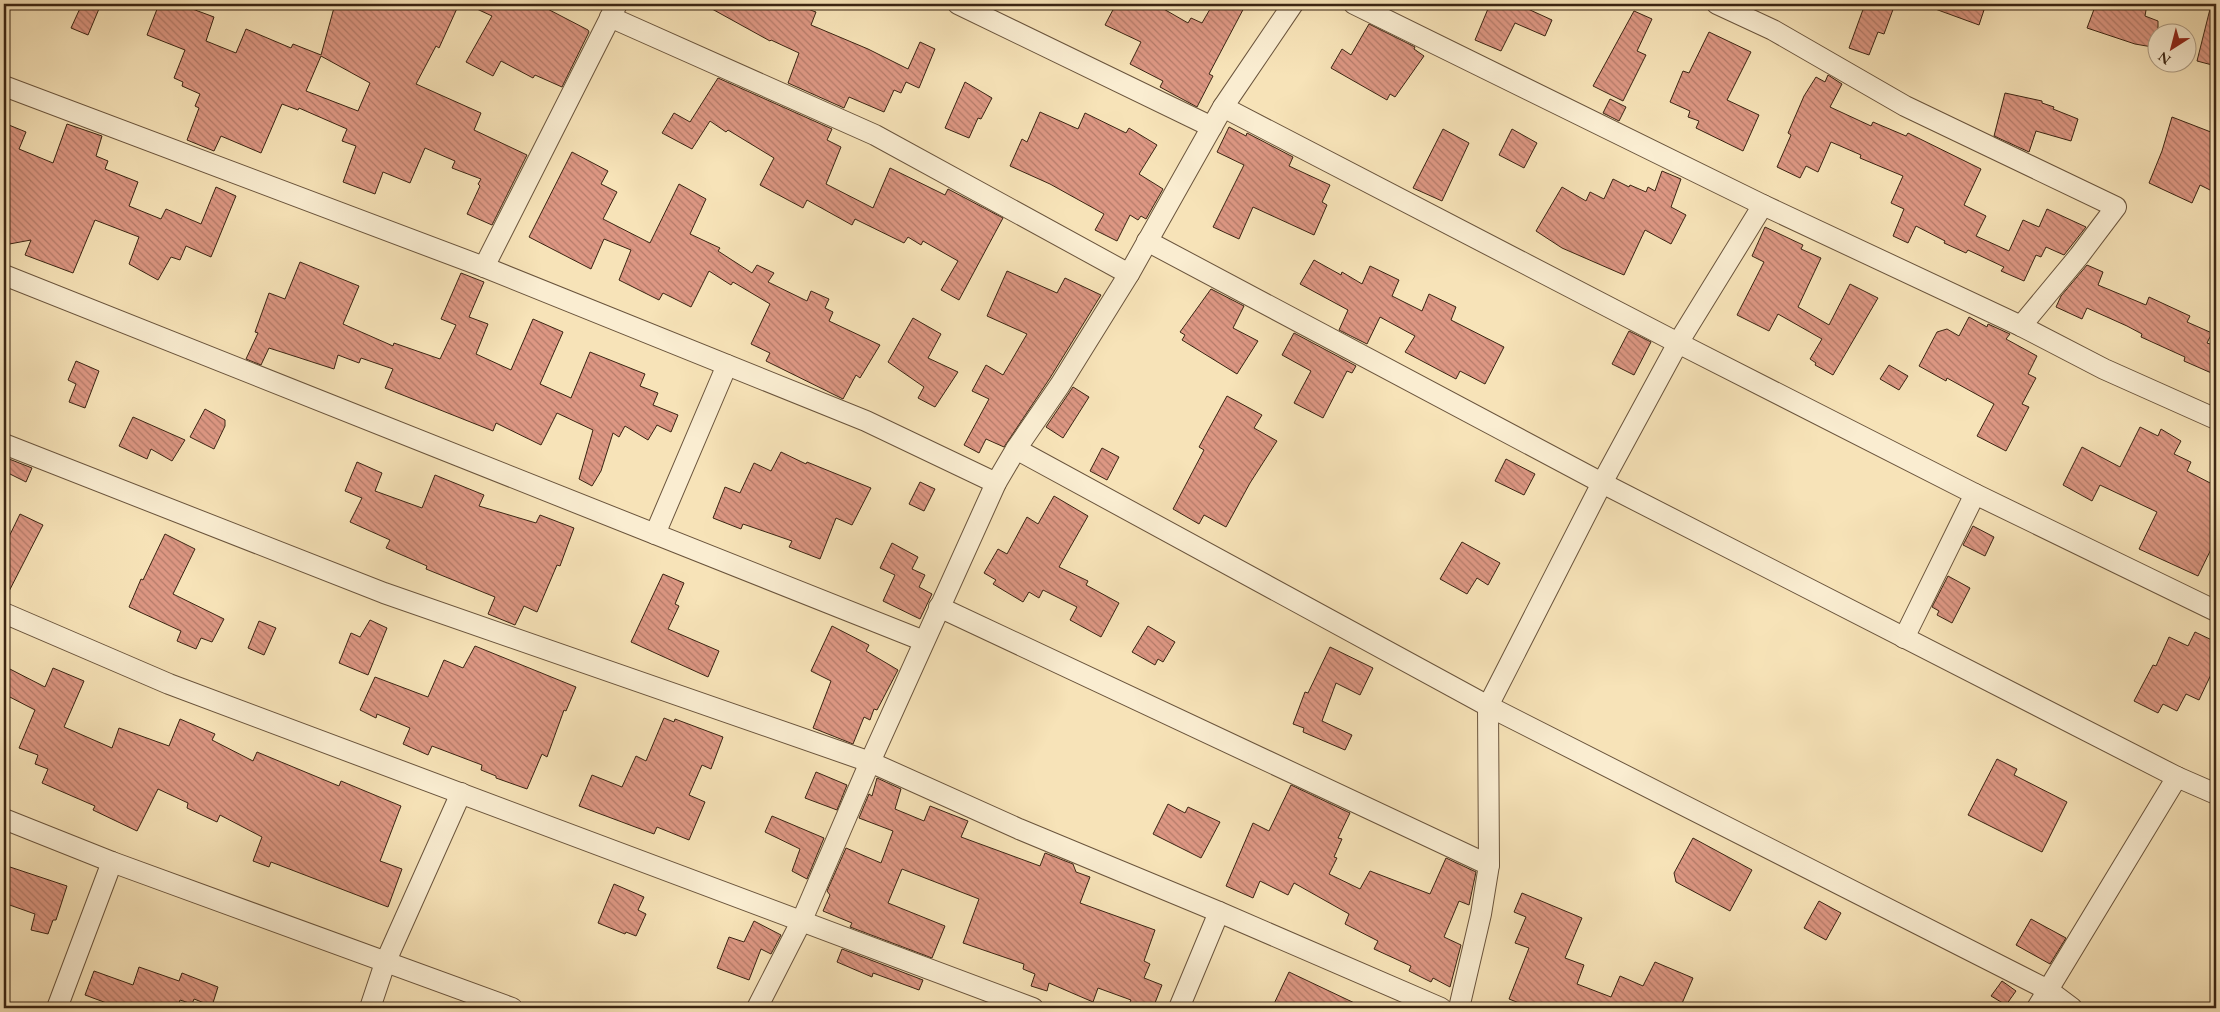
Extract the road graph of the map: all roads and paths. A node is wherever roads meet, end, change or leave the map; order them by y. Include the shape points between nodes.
1 (958, 4) edge
2 (1293, 4) edge
3 (1354, 4) edge
4 (1717, 4) edge
5 (614, 10) edge
6 (4, 86) edge
7 (1223, 107) junction
8 (1212, 127) junction
9 (1763, 204) junction
10 (1148, 241) junction
11 (484, 267) junction
12 (1129, 274) junction
13 (4, 276) edge
14 (2021, 326) junction
15 (1678, 343) junction
16 (727, 365) junction
17 (2216, 419) edge
18 (4, 444) edge
19 (1016, 449) junction
20 (996, 483) junction
21 (1602, 483) junction
22 (1975, 494) junction
23 (655, 534) junction
24 (939, 607) junction
25 (2216, 611) edge
26 (4, 613) edge
27 (1904, 638) junction
28 (924, 641) junction
29 (1488, 706) junction
30 (870, 762) junction
31 (2177, 777) junction
32 (461, 793) junction
33 (2216, 794) edge
34 (4, 818) edge
35 (112, 862) junction
36 (1489, 865) junction
37 (1219, 912) junction
38 (802, 920) junction
39 (386, 962) junction
40 (2048, 990) junction
41 (57, 1008) edge
42 (370, 1008) edge
43 (512, 1008) edge
44 (757, 1008) edge
45 (1033, 1008) edge
46 (1179, 1008) edge
47 (1441, 1008) edge
48 (1459, 1008) edge
49 (2037, 1008) edge
50 (2072, 1008) edge

1 - 8 street
2 - 7 street
3 - 9 street
4 - 14 street via 1773,30 1905,106 2116,207
5 - 11 street
5 - 12 street via 875,136
6 - 11 street
7 - 8 street
7 - 15 street
8 - 10 street
9 - 14 street
9 - 15 street
10 - 12 street
10 - 21 street
11 - 16 street
12 - 19 street
13 - 23 street
14 - 17 street via 2104,369
15 - 21 street
15 - 22 street
16 - 20 street via 866,421
16 - 23 street
18 - 30 street via 384,593
19 - 20 street
19 - 29 street
20 - 24 street
21 - 27 street
21 - 29 street
22 - 25 street
22 - 27 street
23 - 28 street
24 - 28 street
24 - 36 street
26 - 32 street via 169,684
27 - 31 street
28 - 30 street
29 - 36 street
29 - 40 street
30 - 37 street via 1019,829
30 - 38 street
31 - 33 street
31 - 40 street
32 - 38 street
32 - 39 street
34 - 35 street
35 - 39 street
35 - 41 street
36 - 48 street
37 - 46 street
37 - 47 street
38 - 44 street
38 - 45 street
39 - 42 street
39 - 43 street
40 - 49 street
40 - 50 street

